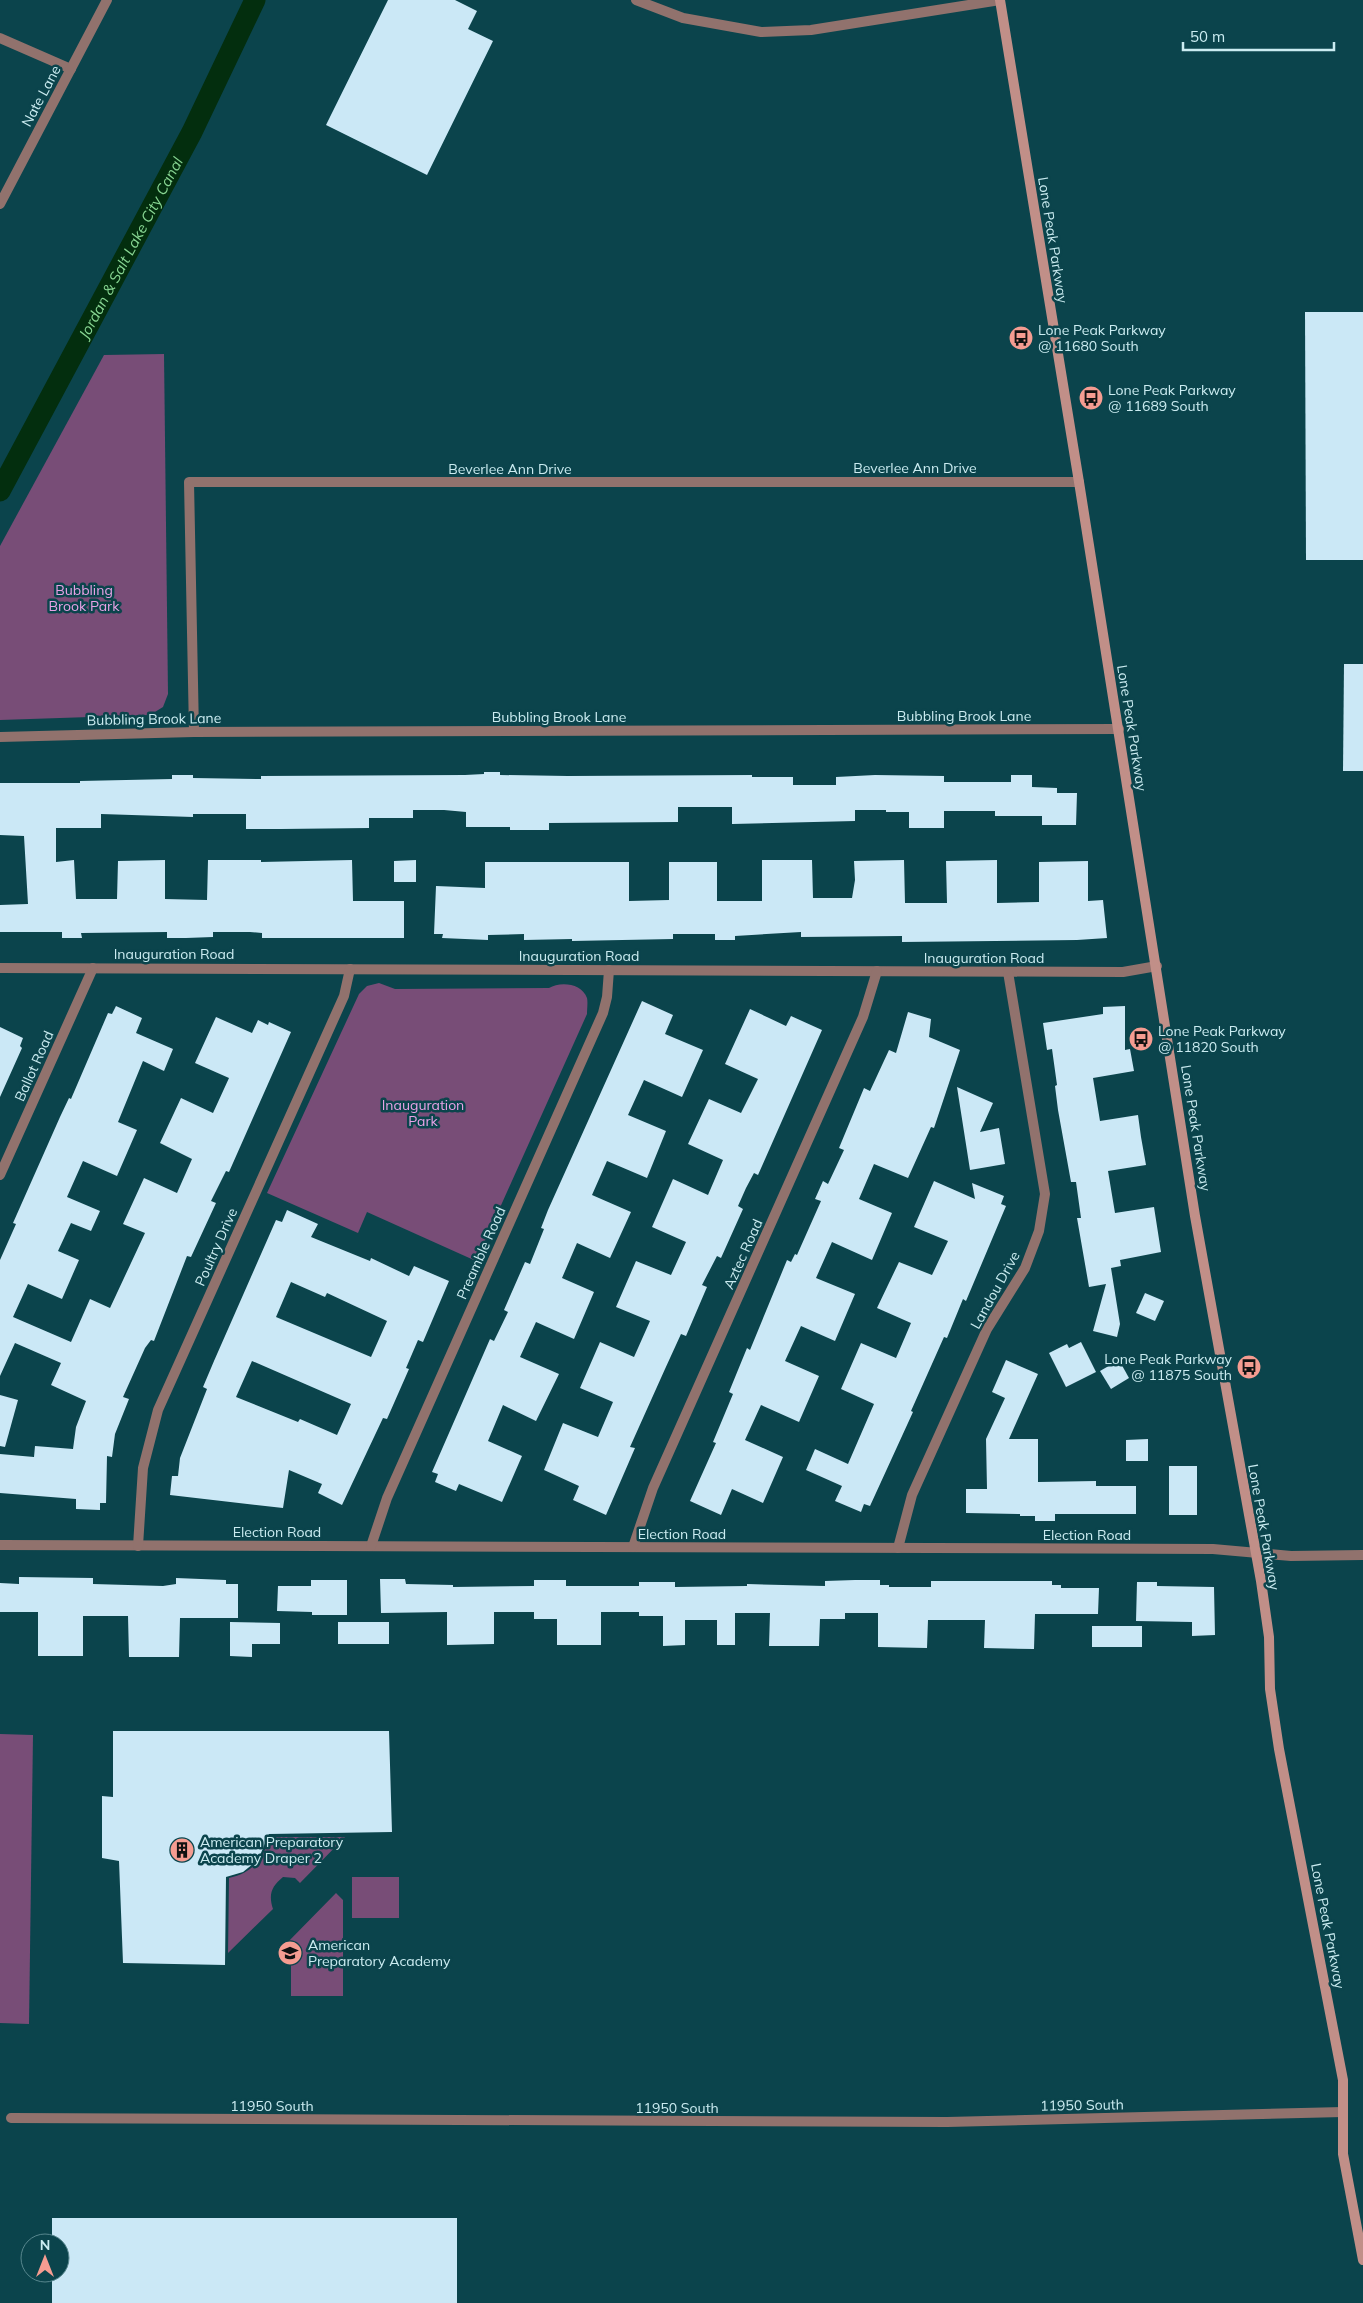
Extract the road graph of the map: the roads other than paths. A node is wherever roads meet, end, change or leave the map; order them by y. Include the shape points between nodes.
1 (107, 0) edge
2 (636, 0) edge
3 (1000, 0) edge
4 (0, 38) edge
5 (71, 69) junction
6 (0, 204) edge
7 (1080, 482) junction
8 (1119, 729) junction
9 (194, 732) junction
10 (0, 737) edge
11 (1157, 966) junction
12 (0, 968) edge
13 (93, 968) junction
14 (350, 969) junction
15 (609, 970) junction
16 (877, 971) junction
17 (1008, 972) junction
18 (0, 1175) edge
19 (0, 1545) edge
20 (138, 1546) junction
21 (371, 1546) junction
22 (633, 1547) junction
23 (898, 1548) junction
24 (1255, 1553) junction
25 (1363, 1555) edge
26 (1343, 2112) junction
27 (11, 2118) dead end
28 (1363, 2260) edge

1 - 5 street, Nate Lane
2 - 3 street via 683,18 761,32 811,30
3 - 7 main road, Lone Peak Parkway
4 - 5 street
5 - 6 street, Nate Lane
7 - 8 main road, Lone Peak Parkway
7 - 9 street, Beverlee Ann Drive via 190,482
8 - 9 street, Bubbling Brook Lane
8 - 11 main road, Lone Peak Parkway
9 - 10 street, Bubbling Brook Lane
11 - 17 street, Inauguration Road via 1123,972
11 - 24 main road, Lone Peak Parkway via 1195,1216
12 - 13 street, Inauguration Road
13 - 14 street, Inauguration Road
13 - 18 street, Ballot Road
14 - 15 street, Inauguration Road
14 - 20 street, Poultry Drive via 344,996 158,1410 143,1468
15 - 16 street, Inauguration Road
15 - 21 street, Preamble Road via 603,1013 387,1498
16 - 17 street, Inauguration Road
16 - 22 street, Aztec Road via 863,1018 653,1488
17 - 23 street, Landou Drive via 1045,1194 1039,1232 1025,1268 987,1329 912,1495
19 - 20 street, Election Road
20 - 21 street, Election Road
21 - 22 street, Election Road
22 - 23 street, Election Road
23 - 24 street, Election Road via 1213,1549
24 - 25 street, Election Road
24 - 26 main road, Lone Peak Parkway via 1269,1637 1270,1689 1279,1749 1343,2080
26 - 27 street, 11950 South via 948,2122
26 - 28 main road, Lone Peak Parkway via 1343,2154

